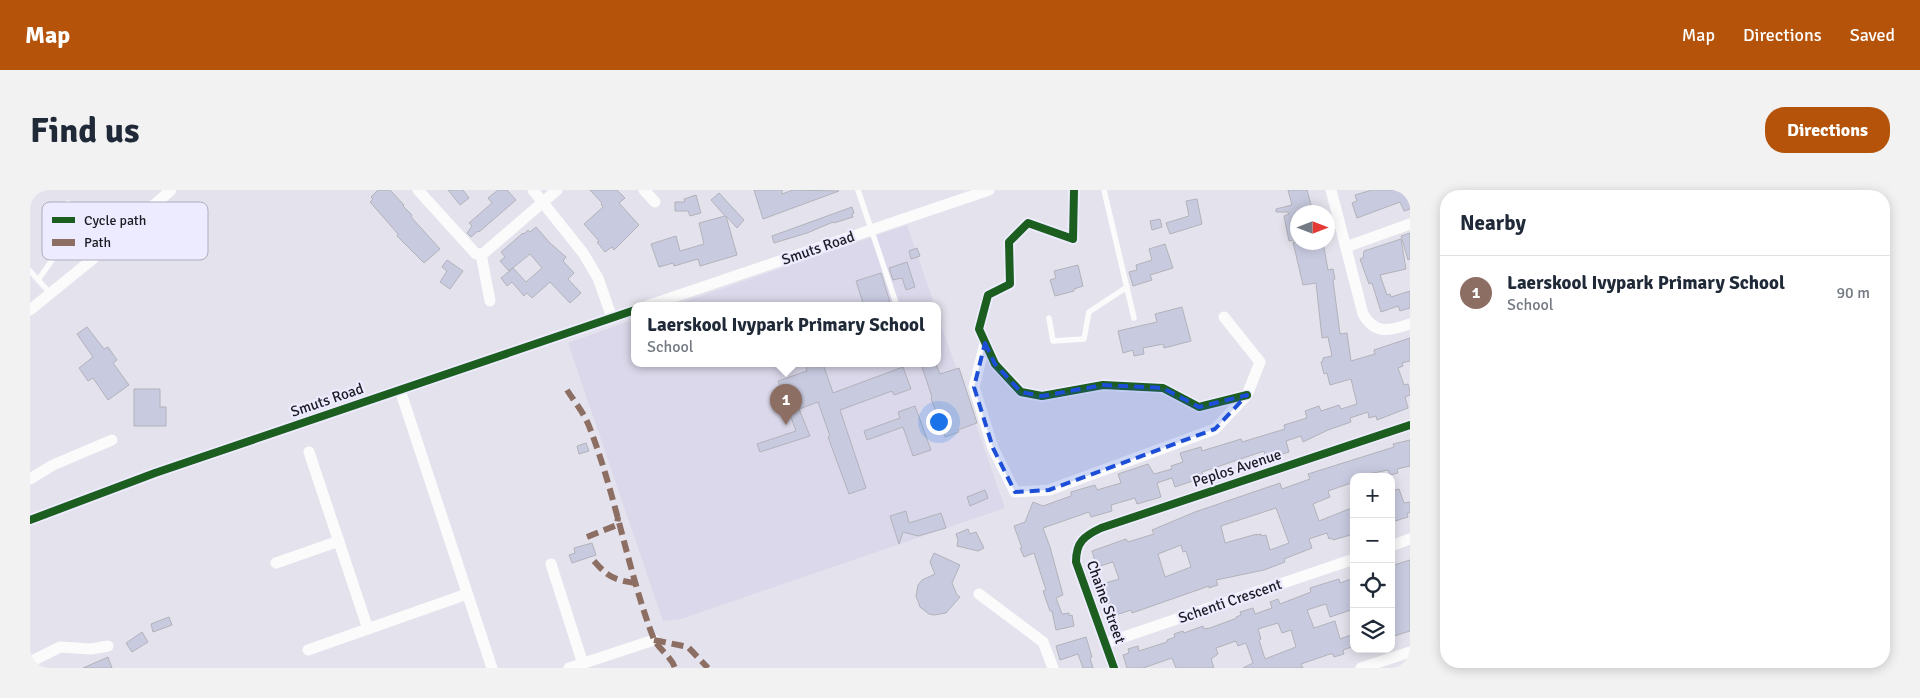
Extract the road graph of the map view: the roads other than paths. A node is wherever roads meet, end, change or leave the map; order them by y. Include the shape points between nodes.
1 (171, 190) edge
2 (418, 190) edge
3 (533, 190) edge
4 (557, 190) edge
5 (644, 190) edge
6 (858, 190) edge
7 (989, 190) edge
8 (1074, 190) edge
9 (1104, 190) edge
10 (1331, 190) edge
11 (157, 202) edge
12 (543, 202) junction
13 (655, 202) dead end
14 (1410, 224) edge
15 (872, 230) junction
16 (1346, 247) junction
17 (481, 254) junction
18 (52, 260) edge
19 (90, 260) edge
20 (30, 271) edge
21 (38, 280) junction
22 (1127, 287) junction
23 (50, 293) junction
24 (490, 301) dead end
25 (659, 302) edge
26 (896, 302) edge
27 (30, 310) edge
28 (631, 311) edge
29 (1224, 317) dead end
30 (612, 318) junction
31 (1049, 318) dead end
32 (1134, 318) dead end
33 (1410, 324) edge
34 (985, 342) junction
35 (400, 390) junction
36 (1247, 395) junction
37 (1410, 425) edge
38 (112, 440) dead end
39 (308, 452) dead end
40 (30, 479) edge
41 (30, 520) edge
42 (1410, 540) edge
43 (339, 541) junction
44 (1078, 545) joint
45 (1395, 545) edge
46 (1350, 560) edge
47 (276, 563) dead end
48 (551, 564) dead end
49 (468, 594) junction
50 (978, 594) dead end
51 (368, 629) junction
52 (654, 640) dead end
53 (1106, 643) junction
54 (108, 646) dead end
55 (308, 650) dead end
56 (1410, 652) edge
57 (30, 662) edge
58 (583, 664) junction
59 (492, 668) edge
60 (569, 668) edge
61 (1052, 668) edge
62 (1114, 668) edge
63 (1361, 668) edge

1 - 11 street
2 - 17 street via 476,254
3 - 12 street
4 - 12 street
5 - 13 street
6 - 15 lane
7 - 15 street, Smuts Road
8 - 34 street via 1073,239 1028,223 1010,242 1010,284 988,295 979,329
9 - 22 lane
10 - 16 street
12 - 17 street
12 - 30 street via 583,253 598,278
14 - 16 street
15 - 25 street, Smuts Road
15 - 26 lane
16 - 33 street via 1363,314 1372,326 1390,330
17 - 24 street
18 - 21 lane
19 - 23 street
20 - 21 lane
21 - 23 lane
22 - 31 lane via 1089,312 1084,339 1053,341
22 - 32 lane
23 - 27 street
28 - 30 street, Smuts Road
29 - 36 street via 1260,362
30 - 35 street, Smuts Road
34 - 36 street via 995,364 1021,392 1042,396 1103,385 1163,388 1199,407
34 - 36 street via 974,387 994,448 1015,492 1049,490 1215,429
35 - 41 street, Smuts Road via 155,473
35 - 49 street
37 - 44 street, Peplos Avenue via 1101,528 1087,534
38 - 40 street via 53,465
39 - 43 street
42 - 45 street
43 - 47 street
43 - 51 street
44 - 53 street, Chaine Street via 1076,562
46 - 53 street, Schenti Crescent
48 - 58 street
49 - 51 street
49 - 59 street
50 - 61 street via 1043,642
51 - 55 street
52 - 58 street
53 - 62 street, Chaine Street
54 - 57 street via 91,649 60,647
56 - 63 street
58 - 60 street

